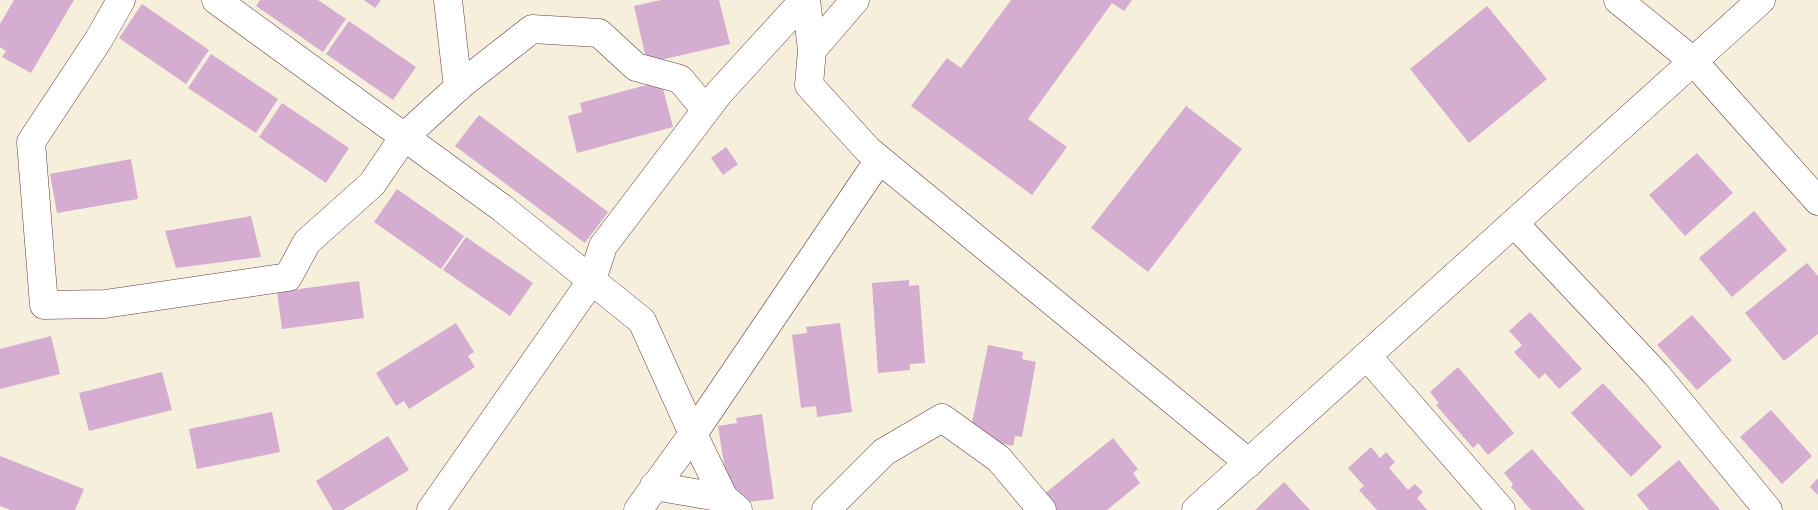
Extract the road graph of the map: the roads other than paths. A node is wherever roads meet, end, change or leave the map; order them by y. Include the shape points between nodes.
1 (121, 0) edge
2 (216, 0) edge
3 (448, 0) edge
4 (805, 0) edge
5 (854, 0) edge
6 (1618, 0) edge
7 (1761, 0) edge
8 (812, 50) junction
9 (1693, 61) junction
10 (458, 88) junction
11 (706, 110) junction
12 (404, 137) junction
13 (879, 160) junction
14 (1818, 201) edge
15 (1514, 223) junction
16 (592, 280) junction
17 (1367, 356) junction
18 (692, 434) junction
19 (1249, 463) junction
20 (654, 486) junction
21 (731, 504) edge
22 (431, 510) edge
23 (638, 510) edge
24 (826, 510) edge
25 (1042, 510) edge
26 (1196, 510) edge
27 (1501, 510) edge
28 (1768, 510) edge

1 - 12 street via 31,142 44,305 105,304 288,277 307,242 372,184
2 - 12 street
3 - 10 street
4 - 8 street
4 - 11 street
5 - 8 street
6 - 9 street
7 - 9 street
8 - 13 street via 810,85
9 - 14 street
9 - 15 street
10 - 11 street via 532,29 599,33 636,67 680,79
10 - 12 street
11 - 16 street via 603,246
12 - 16 street via 502,208
13 - 18 street
13 - 19 street
15 - 17 street
15 - 28 street via 1656,374
16 - 18 street via 642,321
16 - 22 street
17 - 19 street
17 - 27 street
18 - 20 street
18 - 21 street
19 - 26 street
20 - 21 street
20 - 23 street
24 - 25 street via 884,452 942,418 999,459

